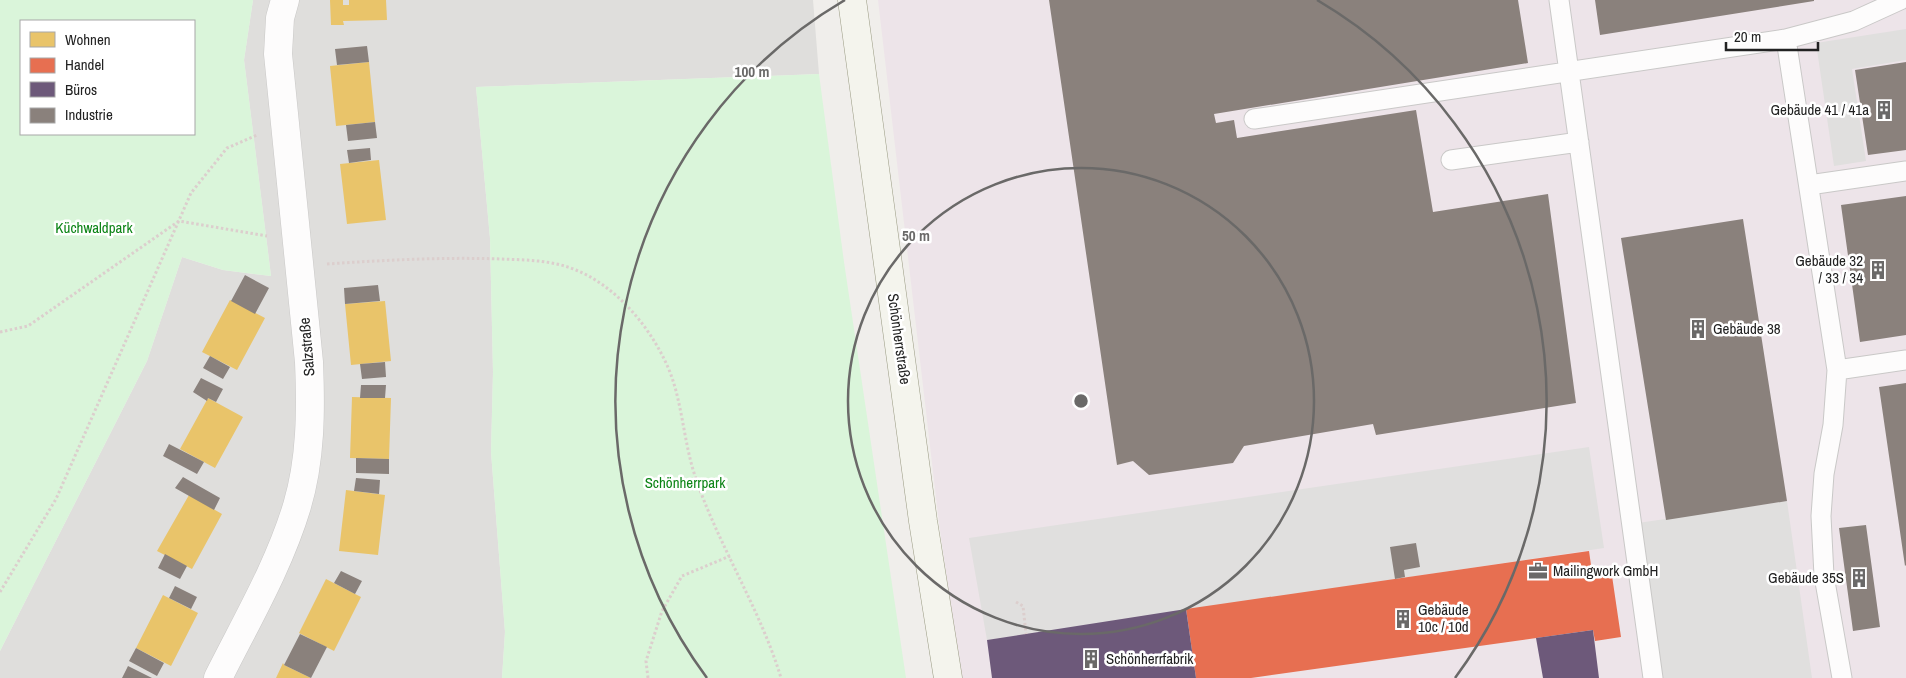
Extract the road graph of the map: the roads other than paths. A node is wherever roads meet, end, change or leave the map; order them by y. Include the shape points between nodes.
1 (285, 0) edge
2 (852, 0) edge
3 (1559, 0) edge
4 (1900, 0) edge
5 (1786, 38) junction
6 (1569, 71) junction
7 (1254, 119) dead end
8 (1579, 142) junction
9 (1451, 160) dead end
10 (1906, 170) edge
11 (1809, 185) junction
12 (1906, 360) edge
13 (1837, 370) junction
14 (218, 678) edge
15 (948, 678) edge
16 (1653, 678) edge
17 (1842, 678) edge

1 - 14 street, Salzstraße via 280,18 278,54 311,397 306,465 283,547
2 - 15 main road, Schönherrstraße
3 - 6 lane
4 - 5 lane via 1854,22
5 - 6 lane
5 - 11 lane
6 - 7 lane
6 - 8 lane
8 - 9 lane
8 - 16 lane
10 - 11 lane
11 - 13 lane
12 - 13 lane
13 - 17 lane via 1821,516 1824,576

